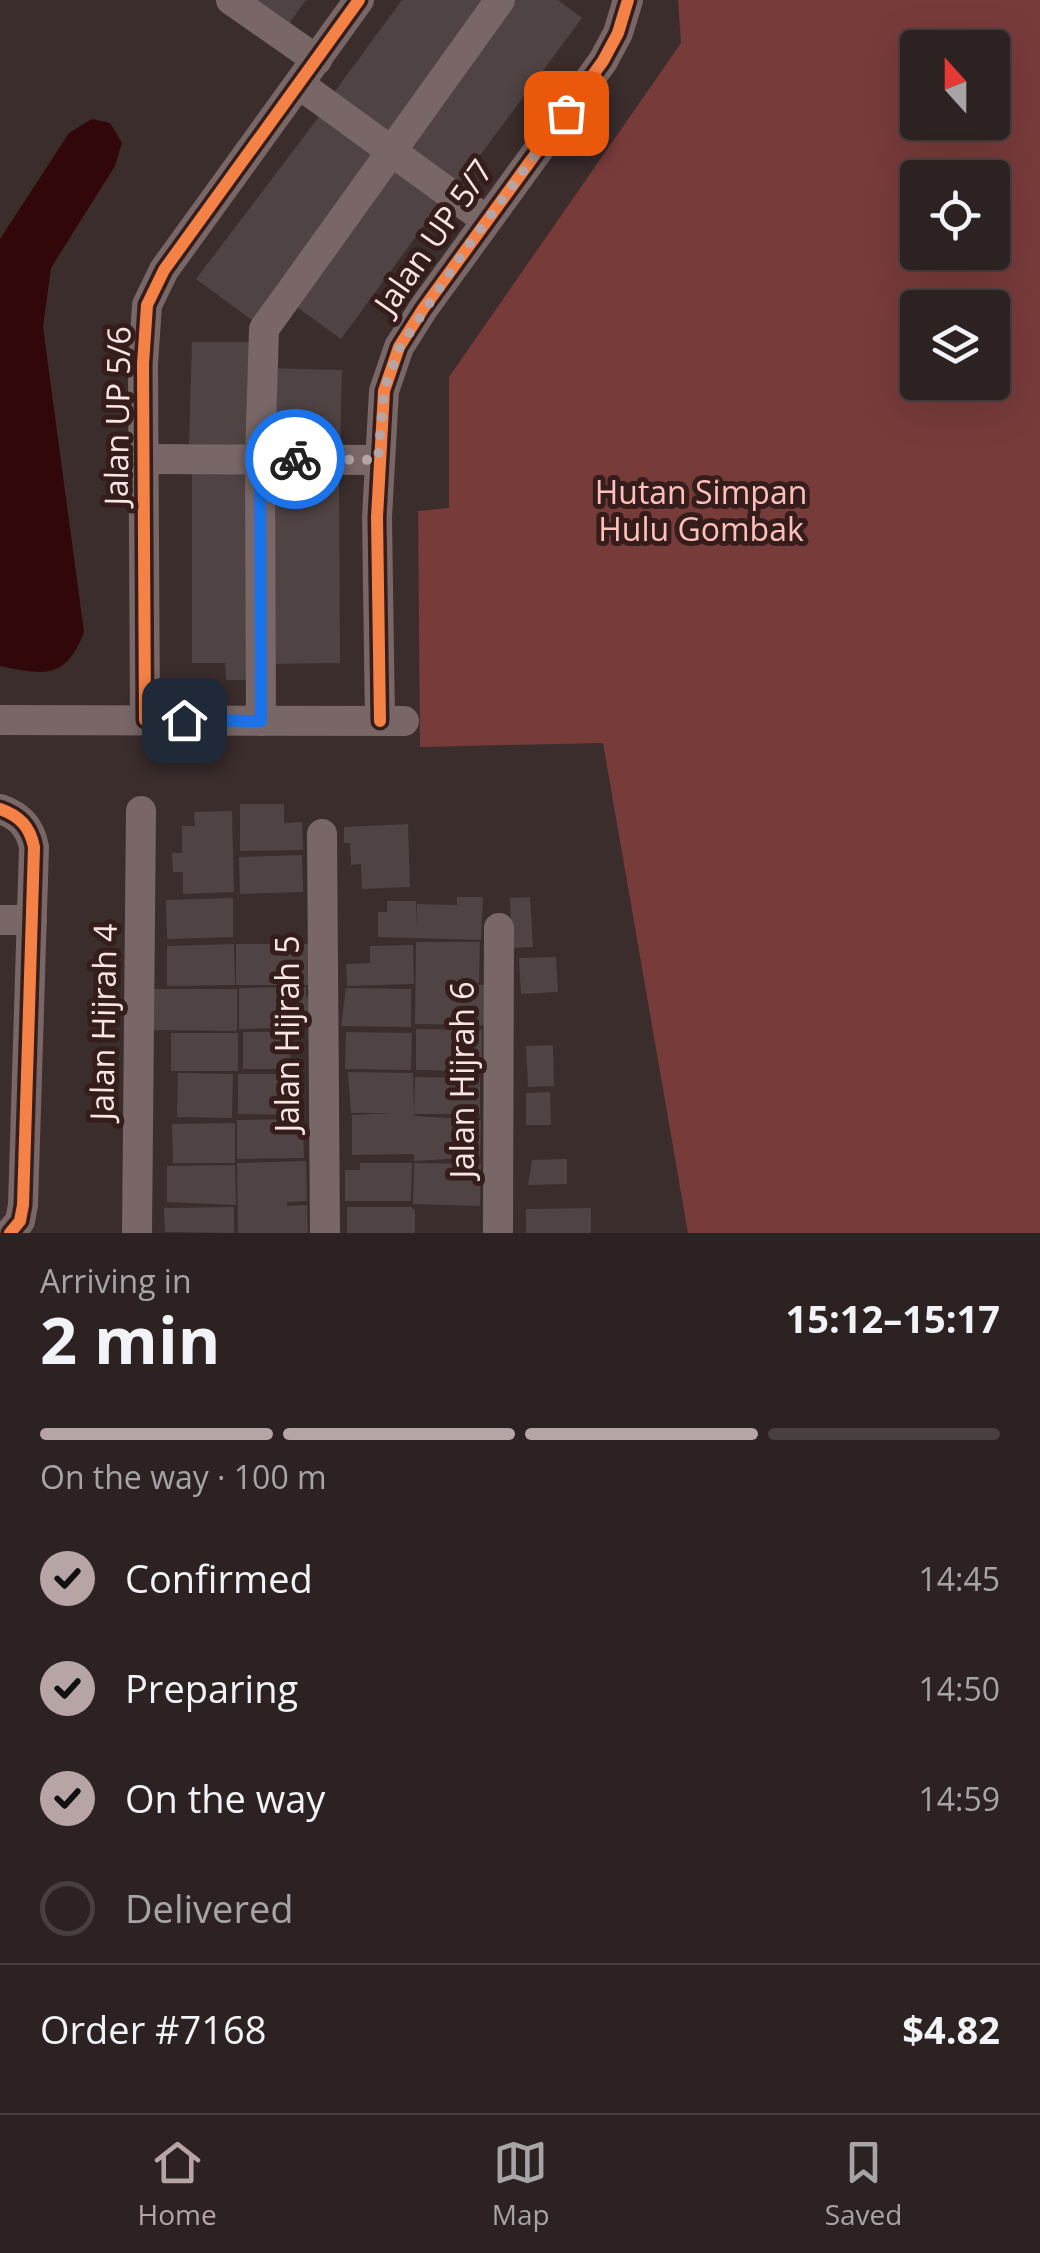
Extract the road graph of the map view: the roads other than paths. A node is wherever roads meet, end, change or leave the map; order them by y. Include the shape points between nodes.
1 (231, 0) edge
2 (360, 0) edge
3 (500, 0) edge
4 (628, 0) edge
5 (308, 72) junction
6 (392, 152) junction
7 (486, 220) junction
8 (144, 459) junction
9 (260, 459) junction
10 (378, 460) junction
11 (0, 720) edge
12 (145, 720) junction
13 (261, 721) junction
14 (0, 809) edge
15 (142, 811) dead end
16 (322, 834) dead end
17 (0, 920) edge
18 (32, 920) junction
19 (499, 928) dead end
20 (0, 1196) edge
21 (15, 1227) edge
22 (137, 1233) edge
23 (324, 1233) edge
24 (498, 1233) edge

1 - 5 street
2 - 5 street, Jalan UP 5/6
3 - 6 street
4 - 7 street, Jalan UP 5/7 via 603,61
5 - 6 street
5 - 8 street, Jalan UP 5/6 via 153,288 144,345
6 - 7 street
6 - 9 street via 264,329
7 - 10 street, Jalan UP 5/7 via 400,347 384,390
8 - 9 street
8 - 12 street, Jalan UP 5/6
9 - 10 street
9 - 13 street
10 - 13 street, Jalan UP 5/7 via 392,722
11 - 12 street
12 - 13 street
14 - 18 street via 31,833
15 - 22 street, Jalan Hijrah 4
16 - 23 street, Jalan Hijrah 5
17 - 18 street
18 - 21 street
19 - 24 street, Jalan Hijrah 6
20 - 21 street

